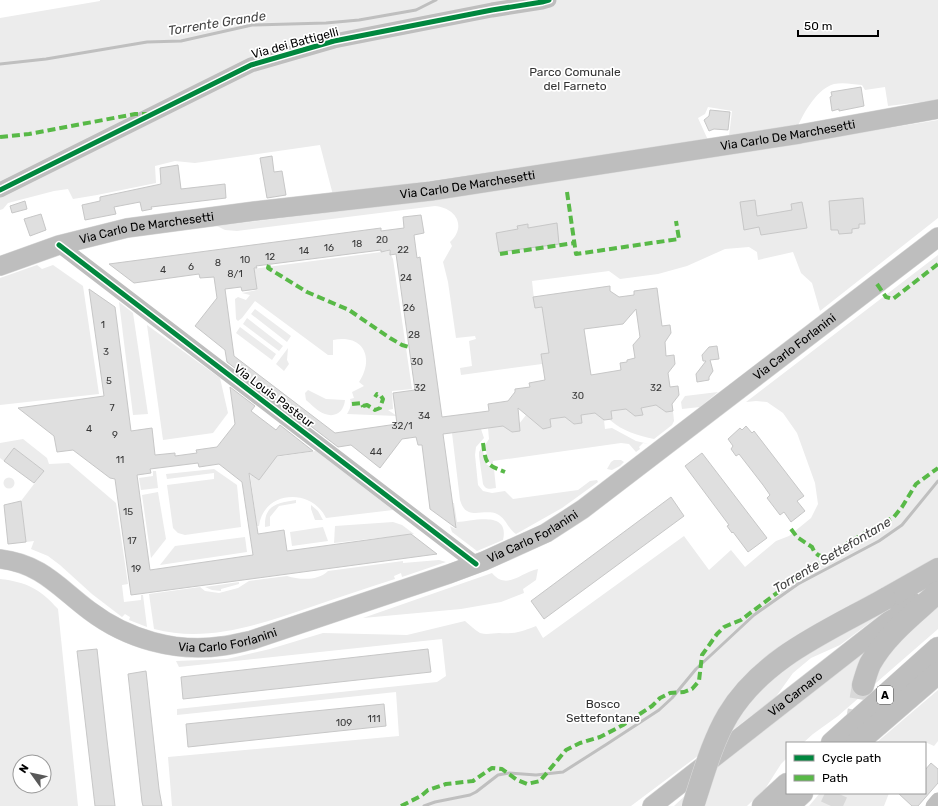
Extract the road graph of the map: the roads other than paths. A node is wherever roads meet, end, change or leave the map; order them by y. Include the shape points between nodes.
1 (549, 0) edge
2 (938, 109) edge
3 (0, 190) edge
4 (938, 237) edge
5 (59, 245) junction
6 (0, 266) edge
7 (0, 559) edge
8 (476, 564) junction
9 (938, 569) edge
10 (938, 582) edge
11 (938, 592) edge
12 (938, 648) edge
13 (938, 673) edge
14 (863, 685) tunnel mouth
15 (833, 742) edge
16 (858, 742) edge
17 (692, 775) junction
18 (786, 785) edge
19 (801, 794) edge
20 (938, 800) edge
21 (652, 806) edge
22 (665, 806) edge
23 (693, 806) edge
24 (763, 806) edge
25 (788, 806) edge
26 (933, 806) edge

1 - 3 street, Via dei Battigelli via 334,42 251,65
2 - 5 main road, Via Carlo De Marchesetti via 800,134 431,191 255,210 141,226
4 - 8 main road, Via Carlo Forlanini via 583,509 546,532
5 - 6 main road, Via Carlo De Marchesetti
5 - 8 street, Via Louis Pasteur
7 - 8 main road, Via Carlo Forlanini via 20,563 41,572 90,611 120,630 150,641 190,648 223,646 252,640
9 - 23 highway, bridge via 785,656 760,676 743,693 727,716
10 - 17 main road, Via Carnaro
11 - 14 highway via 882,646 870,665
12 - 15 highway, A
13 - 16 highway, A
17 - 21 main road, Via Carnaro
17 - 22 main road
18 - 24 highway
19 - 25 highway
20 - 26 street

